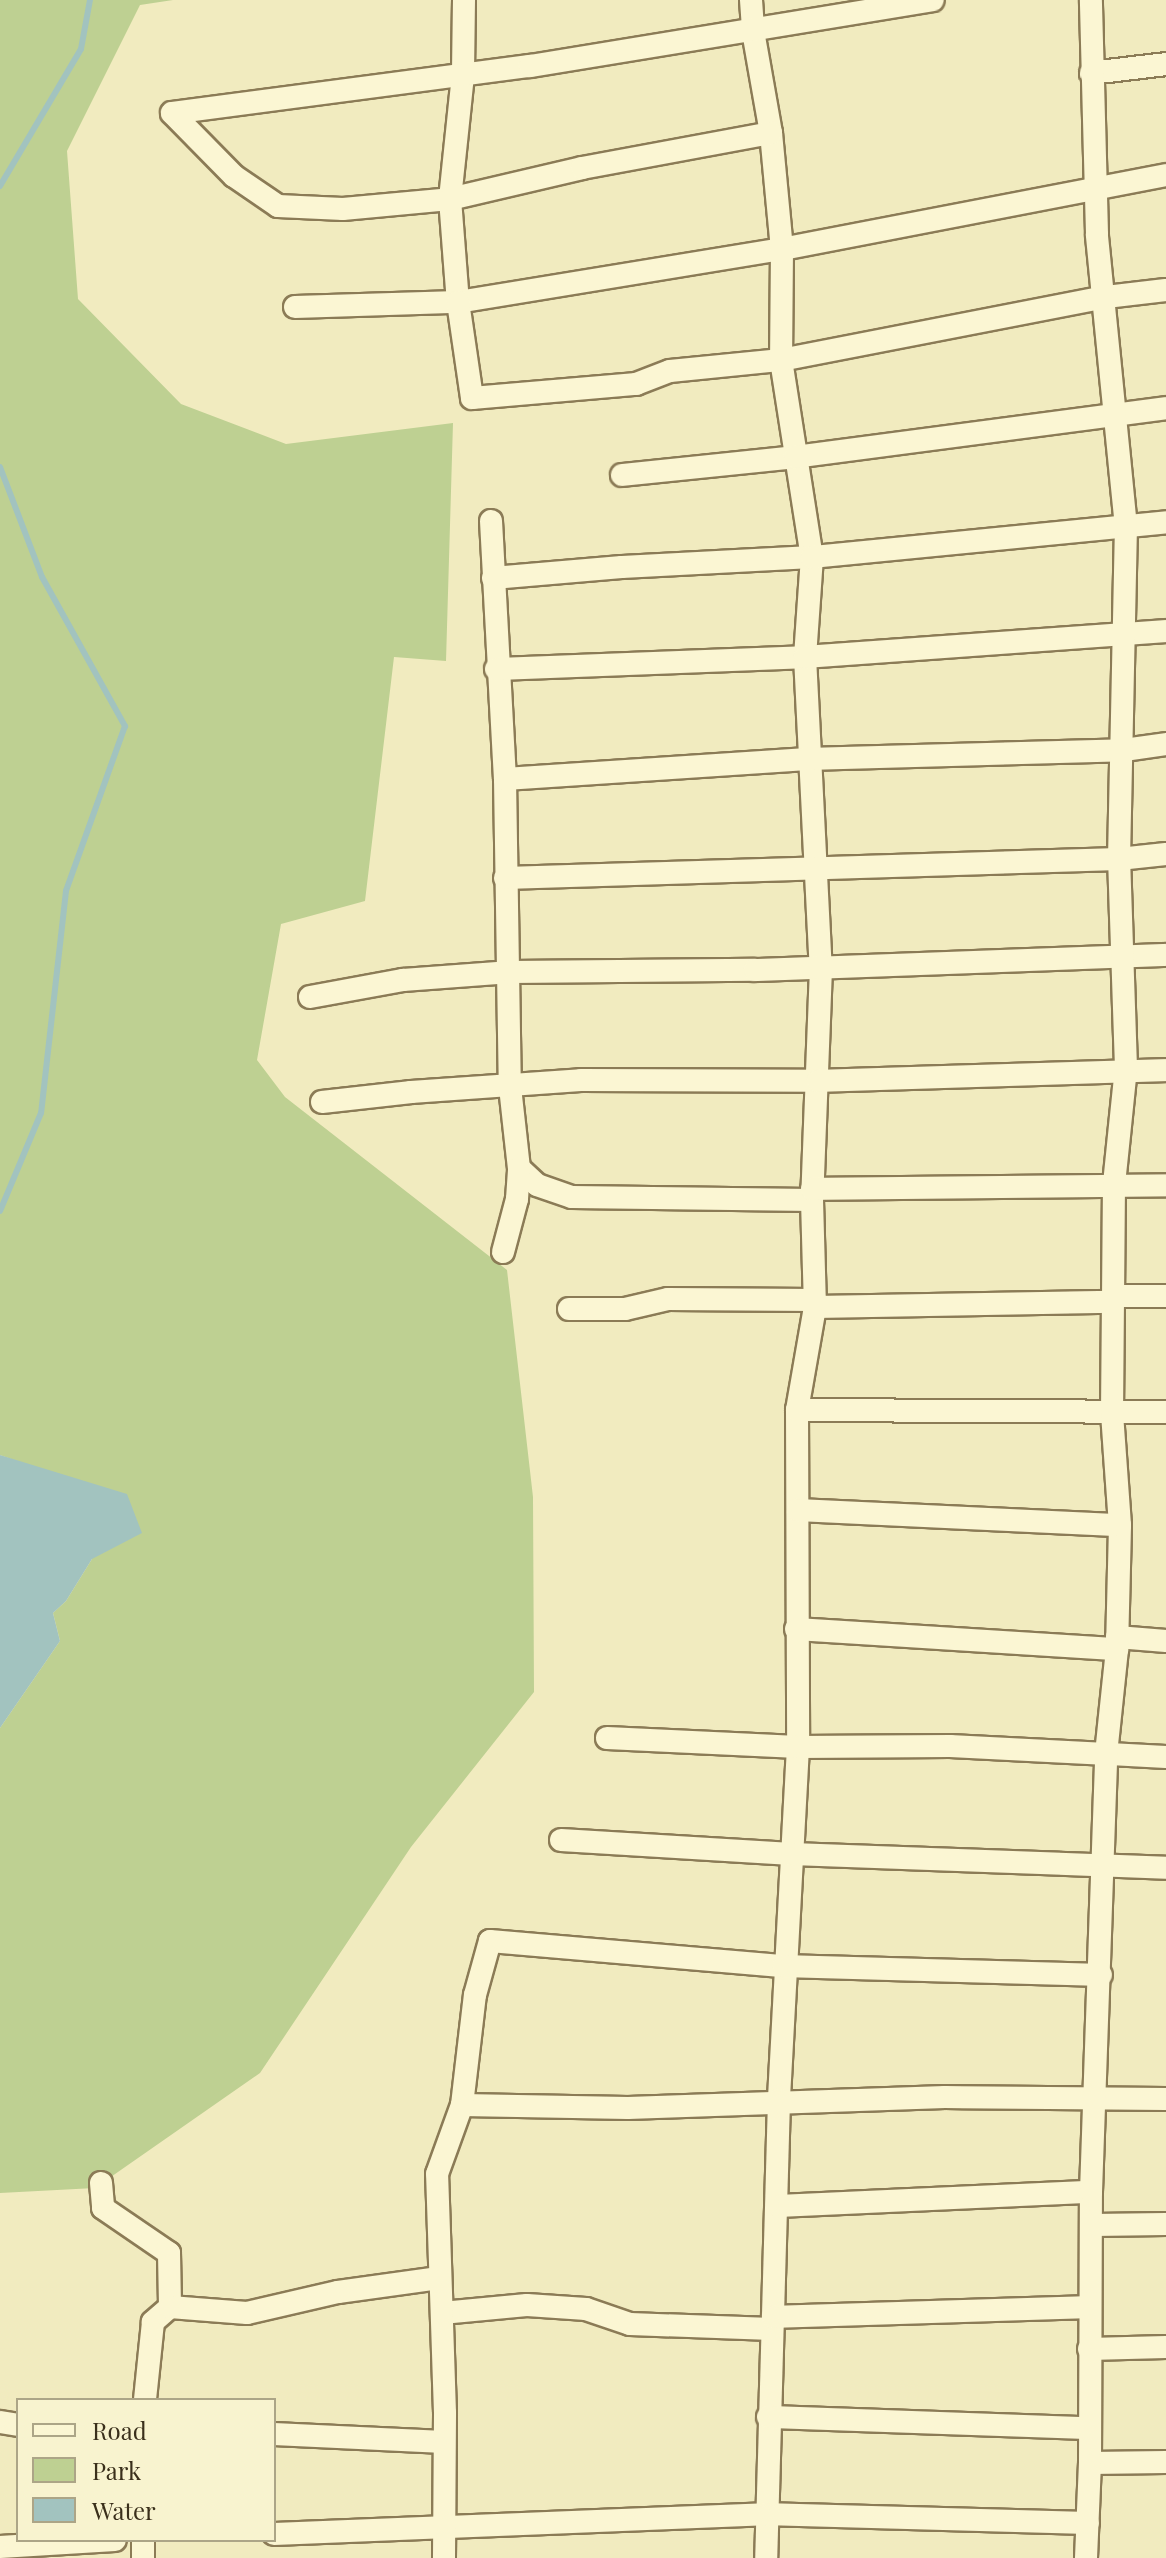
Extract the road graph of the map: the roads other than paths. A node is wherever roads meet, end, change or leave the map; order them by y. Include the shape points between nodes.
1 (464, 0) edge
2 (751, 0) edge
3 (933, 0) edge
4 (1091, 0) edge
5 (753, 31) junction
6 (1166, 64) edge
7 (1091, 73) junction
8 (463, 75) junction
9 (771, 133) junction
10 (1166, 175) edge
11 (1096, 189) junction
12 (450, 199) junction
13 (782, 249) junction
14 (1166, 290) edge
15 (1106, 297) junction
16 (458, 302) junction
17 (295, 307) dead end
18 (781, 360) junction
19 (1166, 408) edge
20 (1116, 414) junction
21 (795, 457) junction
22 (622, 475) dead end
23 (491, 521) dead end
24 (1166, 522) edge
25 (1126, 527) junction
26 (812, 557) junction
27 (493, 578) junction
28 (1166, 631) edge
29 (1122, 637) junction
30 (805, 657) junction
31 (496, 669) junction
32 (1166, 744) edge
33 (1124, 750) junction
34 (807, 759) junction
35 (505, 779) junction
36 (1166, 854) edge
37 (1119, 859) junction
38 (813, 870) junction
39 (505, 878) junction
40 (1166, 955) edge
41 (1125, 957) junction
42 (821, 968) junction
43 (511, 972) junction
44 (310, 997) dead end
45 (1126, 1068) junction
46 (1166, 1070) edge
47 (818, 1081) junction
48 (510, 1087) junction
49 (322, 1102) dead end
50 (519, 1168) junction
51 (1114, 1184) junction
52 (1166, 1185) edge
53 (812, 1194) junction
54 (503, 1252) dead end
55 (1166, 1296) edge
56 (1114, 1299) junction
57 (815, 1304) junction
58 (569, 1309) dead end
59 (797, 1410) junction
60 (1166, 1412) edge
61 (1112, 1413) junction
62 (798, 1510) junction
63 (1120, 1525) junction
64 (796, 1629) junction
65 (1166, 1641) edge
66 (1117, 1643) junction
67 (607, 1738) dead end
68 (798, 1747) junction
69 (1106, 1754) junction
70 (1166, 1757) edge
71 (561, 1840) dead end
72 (792, 1854) junction
73 (1102, 1864) junction
74 (1166, 1868) edge
75 (784, 1966) junction
76 (1101, 1975) junction
77 (1095, 2096) junction
78 (1166, 2099) edge
79 (779, 2100) junction
80 (462, 2105) junction
81 (101, 2183) dead end
82 (1091, 2192) junction
83 (778, 2206) junction
84 (1166, 2224) edge
85 (1093, 2225) junction
86 (439, 2278) junction
87 (170, 2307) junction
88 (1089, 2307) junction
89 (442, 2313) junction
90 (773, 2323) junction
91 (1166, 2347) edge
92 (1089, 2349) junction
93 (145, 2398) edge
94 (768, 2417) junction
95 (1090, 2428) junction
96 (276, 2434) edge
97 (444, 2442) junction
98 (1166, 2462) edge
99 (1090, 2463) junction
100 (765, 2514) junction
101 (1088, 2523) junction
102 (443, 2529) junction
103 (276, 2534) edge
104 (82, 2542) edge
105 (0, 2547) edge
106 (444, 2558) edge
107 (766, 2558) edge
108 (1086, 2558) edge

1 - 8 street
2 - 5 street
3 - 5 street
4 - 7 street
5 - 8 street
5 - 9 street
6 - 7 street
7 - 11 street
8 - 12 street
8 - 12 street via 172,113 234,176 278,206 343,209
9 - 12 street via 570,170
9 - 13 street
10 - 11 street
11 - 13 street
11 - 15 street
12 - 16 street
13 - 16 street
13 - 18 street
14 - 15 street
15 - 18 street
15 - 20 street
16 - 17 street
16 - 18 street via 472,398 636,384 670,371
18 - 21 street
19 - 20 street
20 - 21 street
20 - 25 street
21 - 22 street
21 - 26 street
23 - 27 street
24 - 25 street
25 - 26 street
25 - 29 street
26 - 27 street
26 - 30 street
27 - 31 street
28 - 29 street
29 - 30 street
29 - 33 street
30 - 31 street
30 - 34 street
31 - 35 street
32 - 33 street
33 - 34 street
33 - 37 street
34 - 35 street
34 - 38 street
35 - 39 street
36 - 37 street
37 - 38 street
37 - 41 street
38 - 39 street
38 - 42 street
39 - 43 street
40 - 41 street
41 - 42 street
41 - 45 street
42 - 43 street
42 - 47 street
43 - 44 street via 403,980
43 - 48 street
45 - 46 street
45 - 47 street
45 - 51 street
47 - 48 street via 581,1080
47 - 53 street
48 - 49 street
48 - 50 street
50 - 53 street via 537,1185 572,1197
50 - 54 street
51 - 52 street
51 - 53 street
51 - 56 street
53 - 57 street
55 - 56 street
56 - 57 street
56 - 61 street
57 - 58 street via 668,1299 625,1309
57 - 59 street
59 - 61 street
59 - 62 street
60 - 61 street
61 - 63 street
62 - 63 street
62 - 64 street
63 - 66 street
64 - 66 street
64 - 68 street
65 - 66 street
66 - 69 street
67 - 68 street
68 - 69 street via 950,1746
68 - 72 street
69 - 70 street
69 - 73 street
71 - 72 street
72 - 73 street
72 - 75 street
73 - 74 street
73 - 76 street
75 - 76 street
75 - 79 street
75 - 80 street via 490,1941 475,1995
76 - 77 street
77 - 78 street
77 - 79 street
77 - 82 street
79 - 80 street via 628,2108
79 - 83 street
80 - 86 street via 437,2174
81 - 87 street via 103,2208 169,2253
82 - 83 street
82 - 85 street
83 - 90 street
84 - 85 street
85 - 88 street
86 - 87 street via 338,2292 247,2313
86 - 89 street
87 - 93 street via 153,2322
88 - 90 street
88 - 92 street
89 - 90 street via 527,2305 586,2309 630,2324
89 - 97 street
90 - 94 street
91 - 92 street
92 - 95 street
94 - 95 street
94 - 100 street
95 - 99 street
96 - 97 street
97 - 102 street
98 - 99 street
99 - 101 street
100 - 101 street
100 - 102 street
100 - 107 street
101 - 108 street
102 - 103 street
102 - 106 street
104 - 105 street

